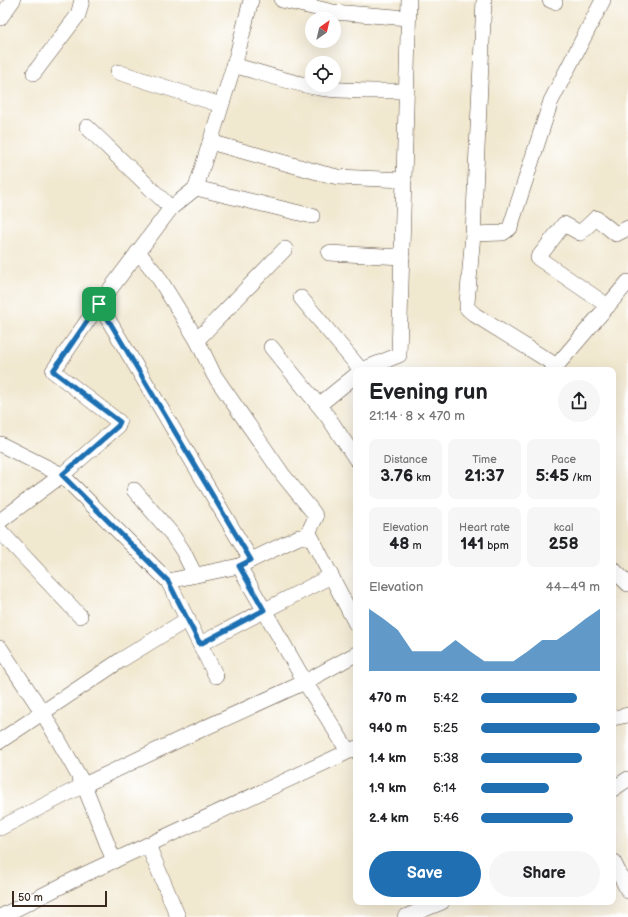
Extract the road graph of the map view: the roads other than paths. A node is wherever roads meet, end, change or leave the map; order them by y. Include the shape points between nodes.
1 (13, 0) edge
2 (82, 0) edge
3 (251, 0) edge
4 (282, 0) edge
5 (409, 0) edge
6 (484, 0) edge
7 (603, 0) edge
8 (0, 18) edge
9 (408, 18) junction
10 (233, 65) junction
11 (118, 72) dead end
12 (34, 73) dead end
13 (406, 91) junction
14 (221, 105) junction
15 (88, 127) dead end
16 (210, 142) junction
17 (404, 180) junction
18 (196, 188) junction
19 (171, 208) junction
20 (312, 216) dead end
21 (628, 228) edge
22 (473, 234) junction
23 (285, 249) dead end
24 (138, 252) junction
25 (328, 253) dead end
26 (402, 257) junction
27 (628, 282) edge
28 (301, 298) dead end
29 (99, 304) junction
30 (608, 306) junction
31 (197, 340) junction
32 (271, 347) dead end
33 (359, 367) edge
34 (369, 367) edge
35 (553, 367) edge
36 (556, 367) edge
37 (353, 377) edge
38 (319, 405) junction
39 (0, 444) edge
40 (353, 454) edge
41 (62, 475) junction
42 (134, 490) dead end
43 (0, 521) edge
44 (0, 530) edge
45 (306, 537) junction
46 (245, 563) junction
47 (616, 572) edge
48 (195, 575) junction
49 (331, 576) junction
50 (168, 581) junction
51 (628, 584) edge
52 (264, 610) junction
53 (80, 616) dead end
54 (353, 618) edge
55 (188, 619) junction
56 (200, 644) junction
57 (0, 648) edge
58 (353, 656) edge
59 (216, 676) dead end
60 (305, 682) junction
61 (43, 713) junction
62 (628, 715) edge
63 (616, 717) edge
64 (0, 741) edge
65 (352, 750) edge
66 (628, 779) edge
67 (84, 785) junction
68 (616, 787) edge
69 (0, 828) edge
70 (148, 845) junction
71 (114, 860) junction
72 (619, 864) edge
73 (628, 891) edge
74 (435, 905) edge
75 (0, 917) edge
76 (178, 917) edge
77 (405, 917) edge

1 - 8 street
2 - 12 street via 78,15
3 - 10 street
4 - 9 street via 333,12
5 - 9 street
6 - 22 street
7 - 22 street via 551,101 510,228 503,233
9 - 13 street
10 - 13 street via 320,88
10 - 14 street
11 - 14 street
13 - 17 street
14 - 16 street
15 - 19 street
16 - 17 street via 338,177
16 - 18 street
17 - 26 street
18 - 19 street
18 - 20 street
19 - 24 street
21 - 30 street via 616,234 596,218 580,233 564,224 538,258
22 - 35 street via 468,308
23 - 31 street
24 - 29 street
24 - 31 street via 157,275
25 - 26 street
26 - 34 street via 399,355
27 - 30 street
28 - 33 street
29 - 41 street via 53,371 120,422
29 - 46 street
30 - 36 street
31 - 45 street via 214,375 316,517
32 - 38 street
37 - 38 street
38 - 40 street
39 - 41 street
41 - 43 street
41 - 50 street
42 - 48 street via 171,533
44 - 53 street
45 - 46 street via 299,537
45 - 49 street via 311,537
46 - 48 street
46 - 52 street
47 - 51 street
48 - 50 street
49 - 52 street
49 - 54 street
50 - 55 street
52 - 56 street
52 - 60 street
55 - 56 street
55 - 61 street via 121,660
56 - 59 street
57 - 61 street
58 - 60 street
60 - 65 street
60 - 67 street
61 - 64 street
61 - 67 street
62 - 63 street
65 - 70 street
66 - 68 street
67 - 69 street
67 - 71 street
70 - 71 street
70 - 76 street
71 - 75 street
72 - 73 street
74 - 77 street

